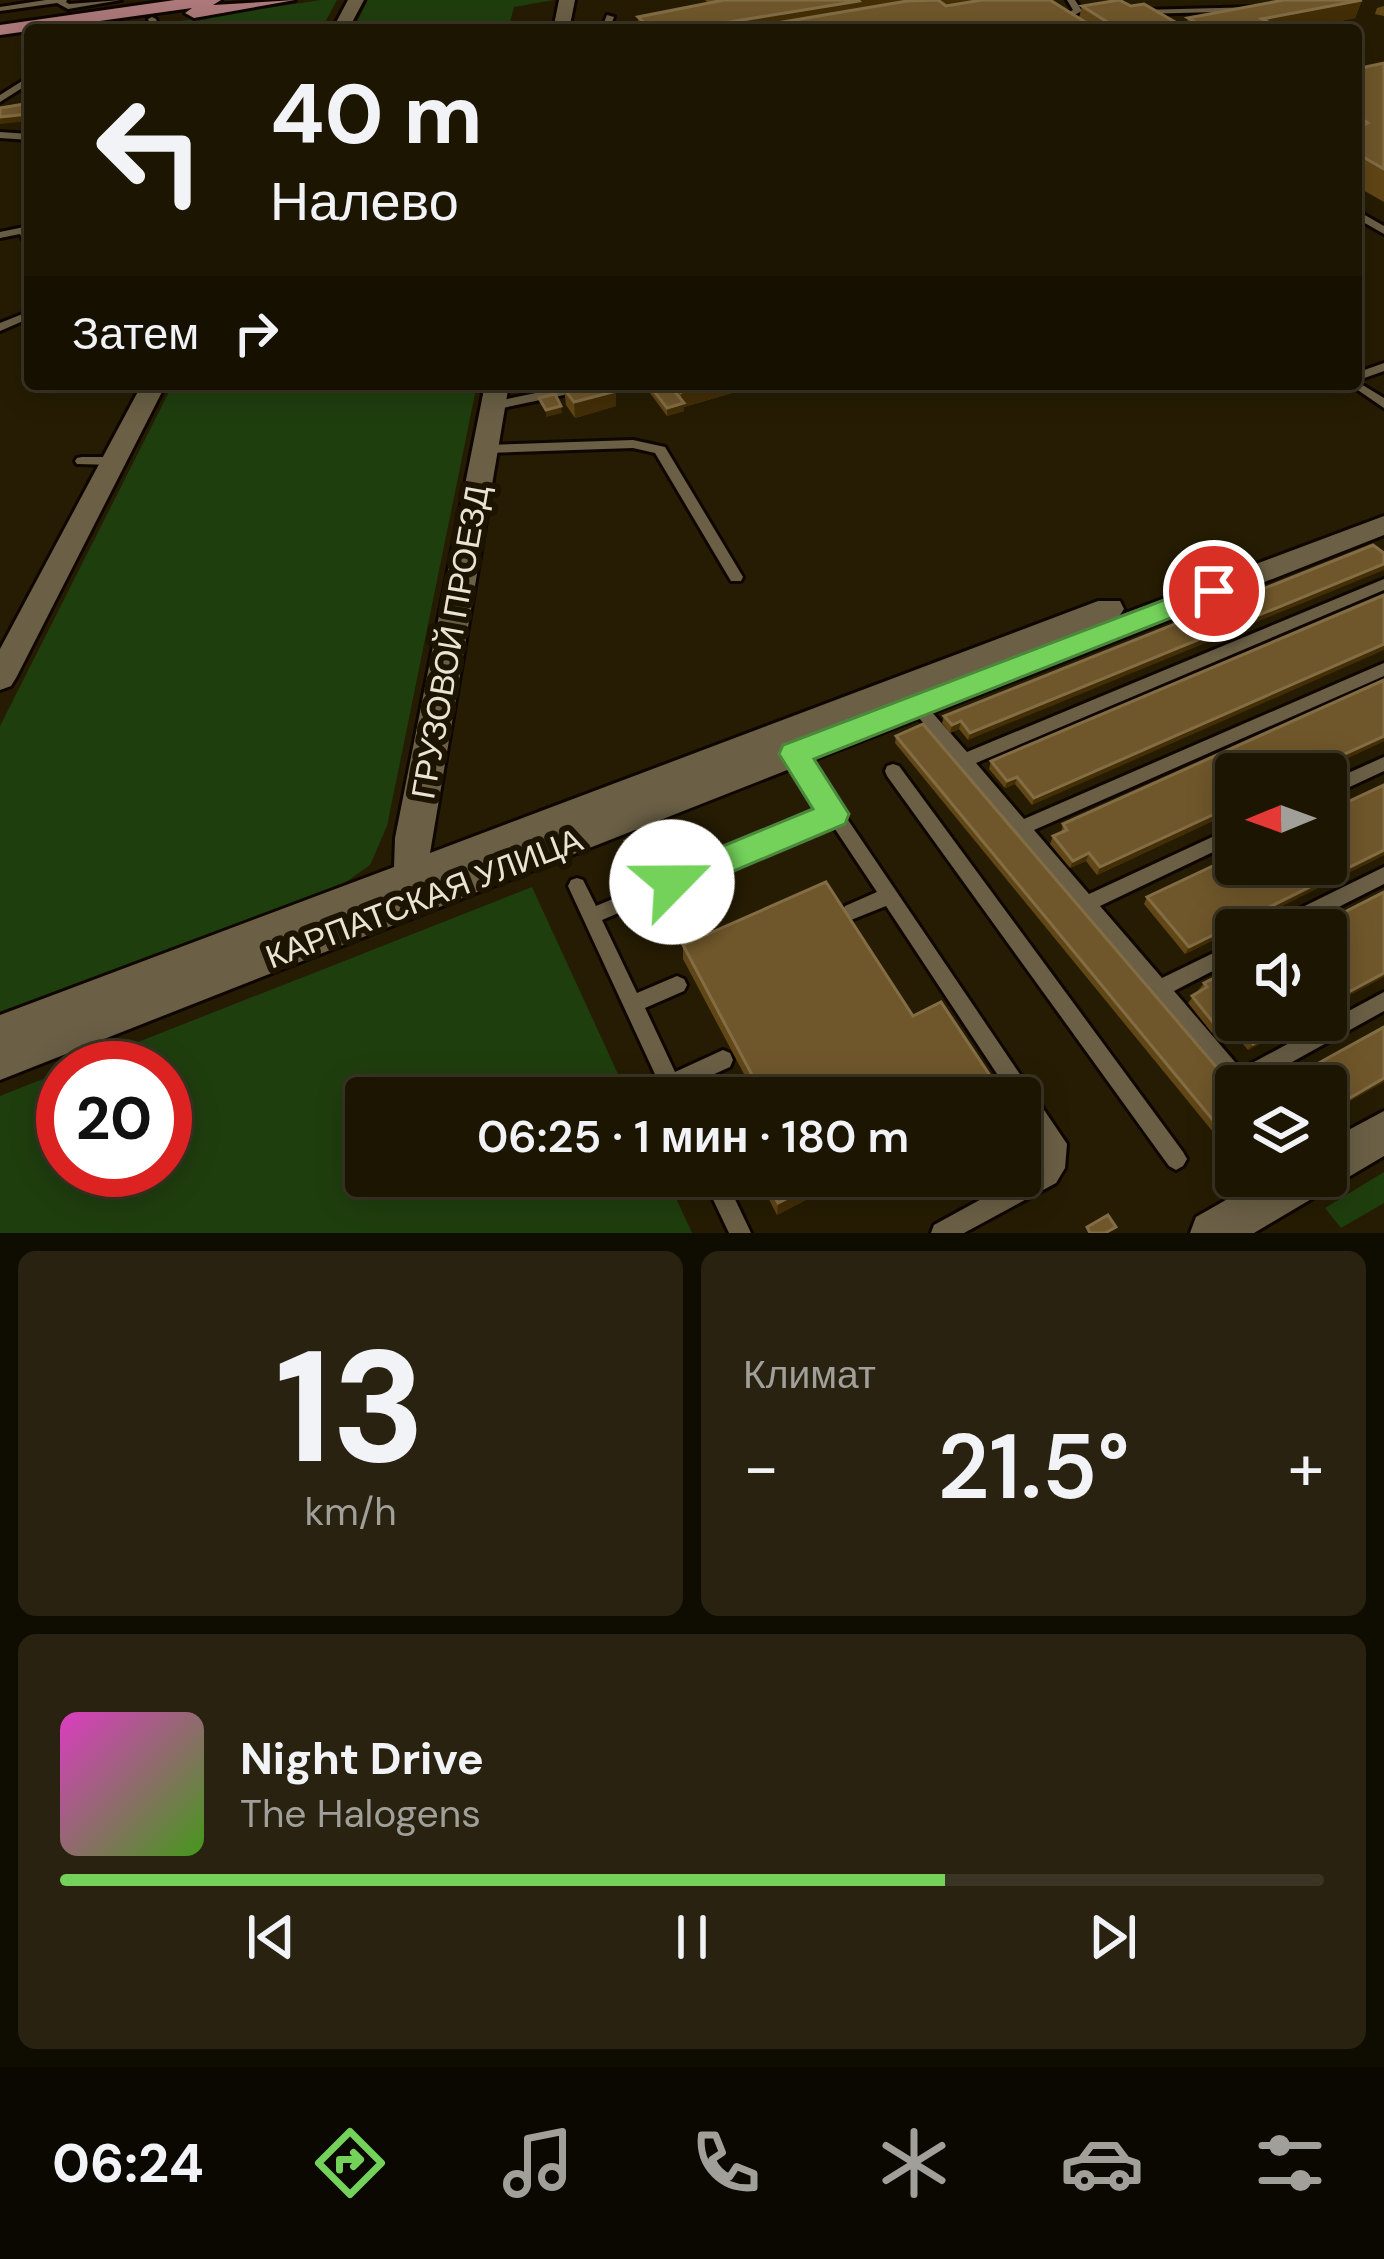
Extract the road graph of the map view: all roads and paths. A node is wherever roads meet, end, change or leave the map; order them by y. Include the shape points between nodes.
1 (61, 0) edge
2 (117, 0) edge
3 (212, 0) edge
4 (286, 0) edge
5 (1071, 0) edge
6 (1275, 8) edge
7 (0, 9) edge
8 (1078, 11) junction
9 (1097, 11) edge
10 (1136, 12) edge
11 (610, 17) dead end
12 (42, 24) edge
13 (159, 24) edge
14 (607, 24) edge
15 (1055, 24) edge
16 (151, 390) edge
17 (574, 390) edge
18 (495, 395) edge
19 (485, 448) junction
20 (82, 460) dead end
21 (114, 461) junction
22 (1384, 504) edge
23 (1384, 525) edge
24 (736, 577) dead end
25 (1384, 584) edge
26 (1384, 669) edge
27 (0, 678) edge
28 (917, 706) junction
29 (794, 754) junction
30 (964, 761) junction
31 (1384, 764) edge
32 (892, 770) dead end
33 (1347, 781) edge
34 (833, 814) junction
35 (1021, 828) junction
36 (1215, 843) edge
37 (1384, 874) edge
38 (577, 886) dead end
39 (416, 888) junction
40 (888, 896) junction
41 (1086, 904) junction
42 (1316, 909) edge
43 (851, 912) edge
44 (592, 916) junction
45 (1215, 961) edge
46 (677, 985) dead end
47 (1159, 989) junction
48 (1384, 1001) edge
49 (632, 1004) junction
50 (0, 1034) edge
51 (723, 1060) dead end
52 (0, 1061) edge
53 (667, 1077) edge
54 (696, 1077) edge
55 (1384, 1132) edge
56 (1347, 1154) edge
57 (1176, 1160) dead end
58 (723, 1197) edge
59 (1279, 1197) edge
60 (1236, 1227) edge
61 (740, 1233) edge
62 (942, 1233) edge

1 - 2 lane via 68,7
1 - 7 lane
3 - 12 main road
4 - 13 main road
5 - 8 lane
6 - 10 lane
8 - 9 lane
8 - 15 lane
11 - 14 lane
16 - 21 street
17 - 18 lane via 513,406
18 - 19 street, ГРУЗОВОЙ ПРОЕЗД
19 - 24 lane via 660,450
19 - 39 street, ГРУЗОВОЙ ПРОЕЗД via 413,838
20 - 21 lane
21 - 27 street
22 - 39 street, КАРПАТСКАЯ УЛИЦА
23 - 28 street, КАРПАТСКАЯ УЛИЦА
25 - 30 lane
26 - 35 lane
28 - 29 street, КАРПАТСКАЯ УЛИЦА
28 - 30 lane
29 - 34 lane
29 - 39 street, КАРПАТСКАЯ УЛИЦА
30 - 35 lane
31 - 33 lane
32 - 57 lane
34 - 40 lane
34 - 44 lane
35 - 41 lane
36 - 41 lane
37 - 42 lane
38 - 44 lane
39 - 50 street, КАРПАТСКАЯ УЛИЦА
39 - 52 street, КАРПАТСКАЯ УЛИЦА
40 - 43 lane
40 - 62 lane via 1056,1144 1048,1175
41 - 47 lane
44 - 49 lane
45 - 47 lane
46 - 49 lane
47 - 48 lane via 1238,1081
49 - 53 lane
51 - 54 lane
55 - 56 street
58 - 61 lane
59 - 60 street

